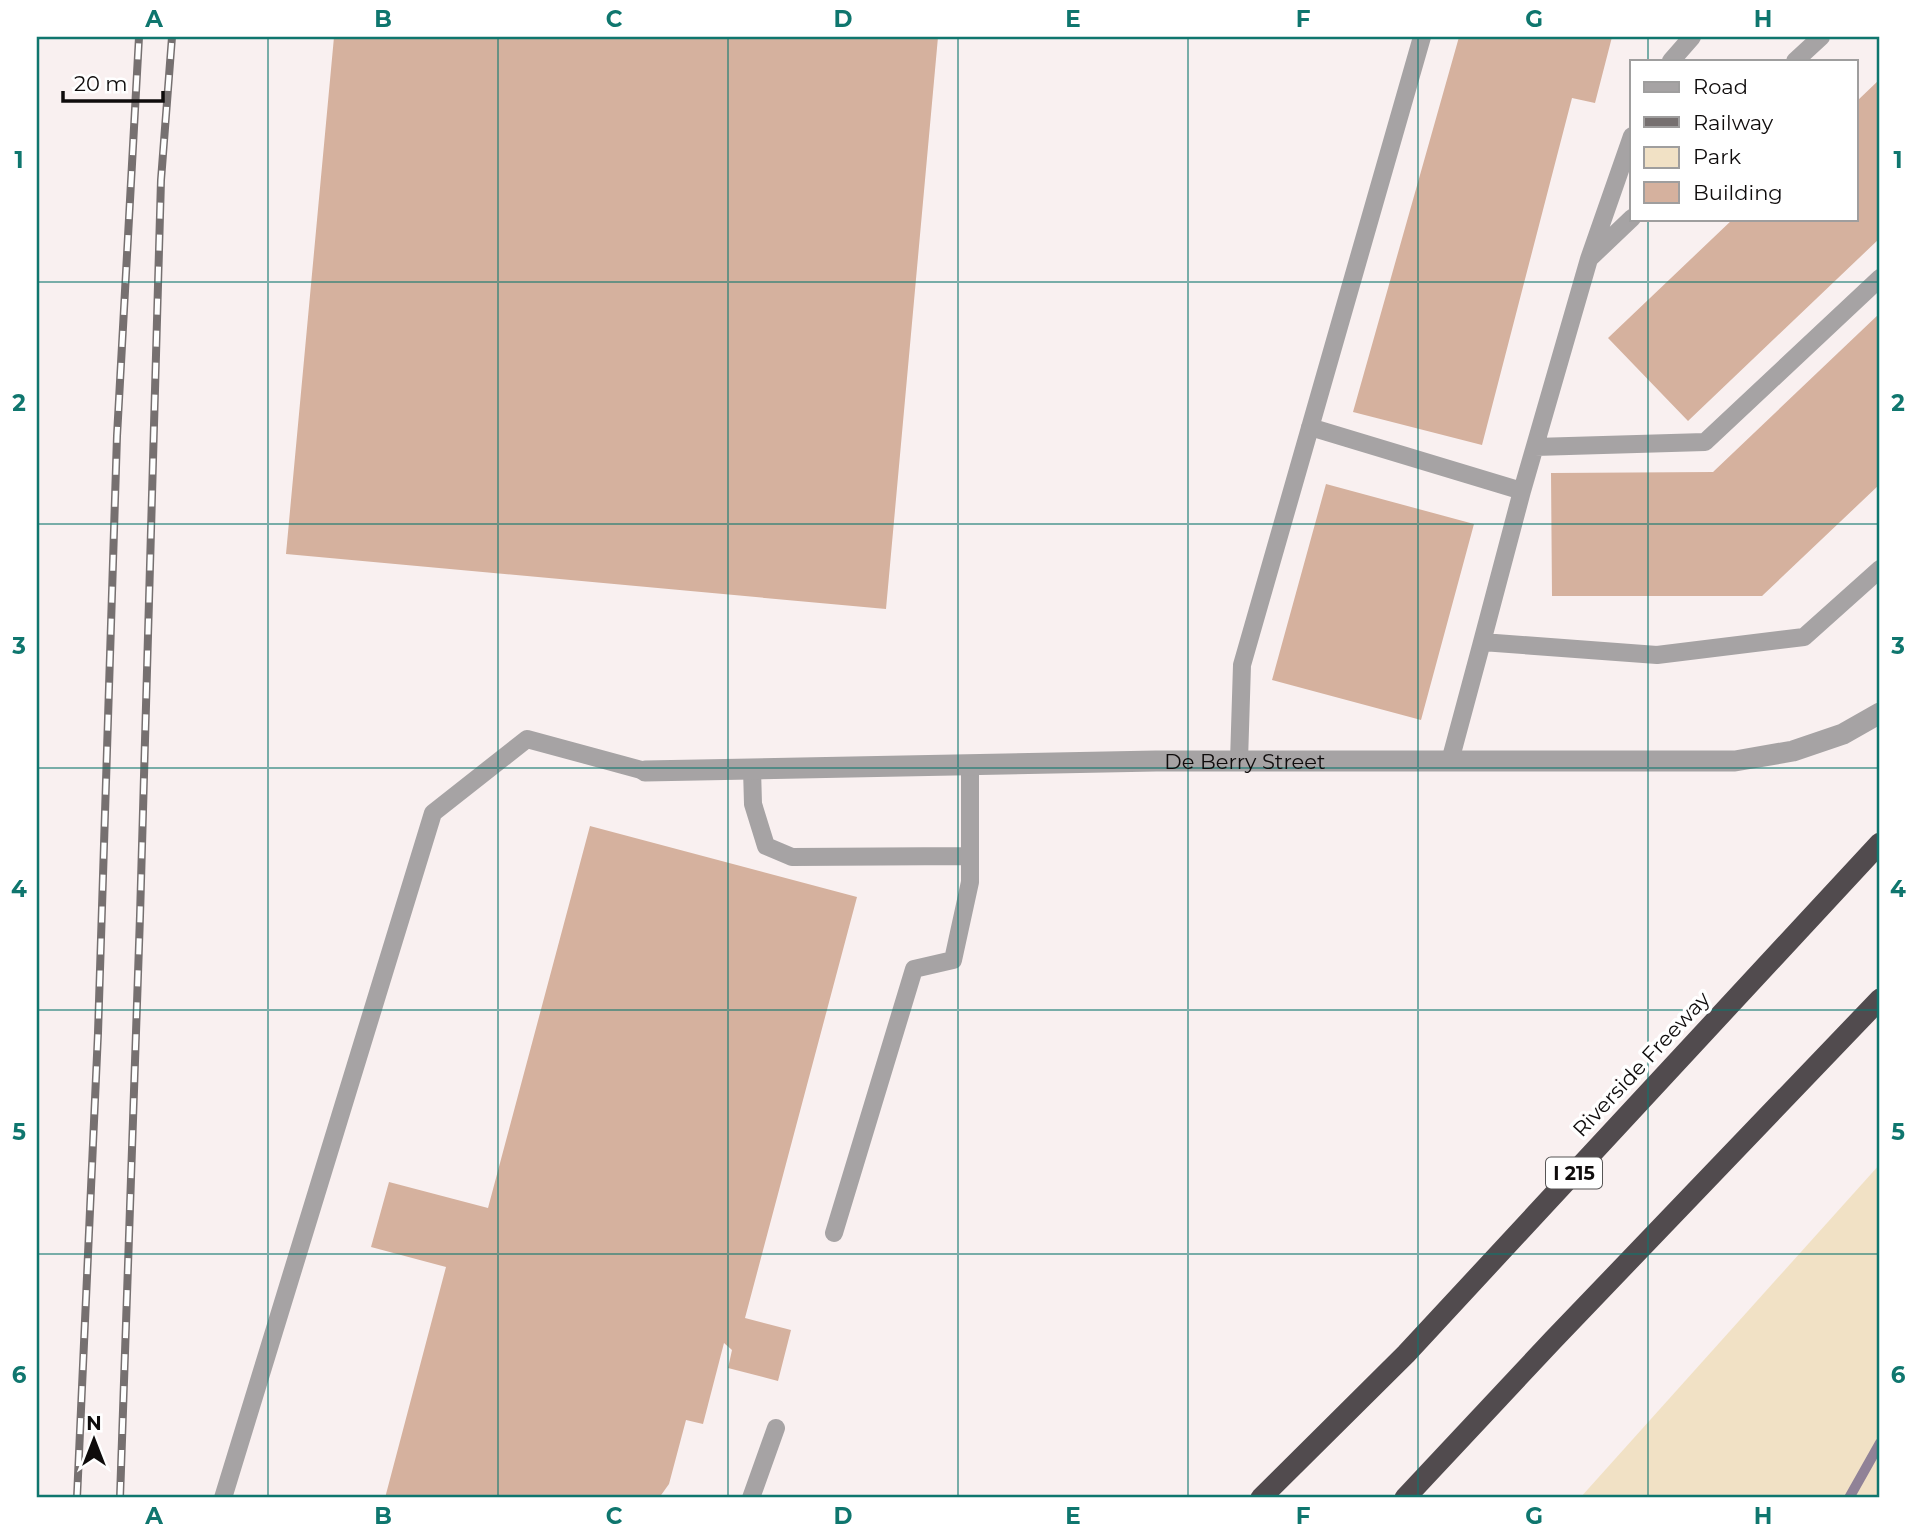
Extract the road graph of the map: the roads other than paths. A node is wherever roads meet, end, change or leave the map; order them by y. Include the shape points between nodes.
1 (1422, 37) edge
2 (1692, 37) edge
3 (1821, 37) edge
4 (1672, 60) edge
5 (1796, 60) edge
6 (1630, 142) edge
7 (1630, 220) edge
8 (1589, 259) junction
9 (1880, 278) edge
10 (1310, 427) junction
11 (1535, 447) junction
12 (1522, 491) junction
13 (1880, 569) edge
14 (1482, 642) junction
15 (1880, 713) edge
16 (1238, 761) junction
17 (1451, 761) junction
18 (970, 765) junction
19 (752, 769) junction
20 (645, 771) joint
21 (1880, 843) edge
22 (969, 856) junction
23 (1880, 999) edge
24 (834, 1233) dead end
25 (776, 1428) dead end
26 (223, 1498) edge
27 (751, 1498) edge
28 (1261, 1498) edge
29 (1405, 1498) edge

1 - 10 lane
2 - 4 lane
3 - 5 lane
6 - 8 lane
7 - 8 lane
8 - 11 lane
9 - 11 lane via 1705,442
10 - 12 lane
10 - 16 lane via 1242,665
11 - 12 lane
12 - 14 lane
13 - 14 lane via 1804,637 1657,655
14 - 17 lane
15 - 17 street, De Berry Street via 1843,734 1793,751 1735,761
16 - 17 street, De Berry Street
16 - 18 street, De Berry Street
18 - 19 street, De Berry Street
18 - 22 lane
19 - 20 street, De Berry Street
19 - 22 lane via 753,804 766,846 792,857
20 - 26 lane via 527,739 433,813
21 - 28 highway, Riverside Freeway / I 215 via 1406,1354
22 - 24 lane via 970,882 953,960 914,969
23 - 29 highway
25 - 27 lane

